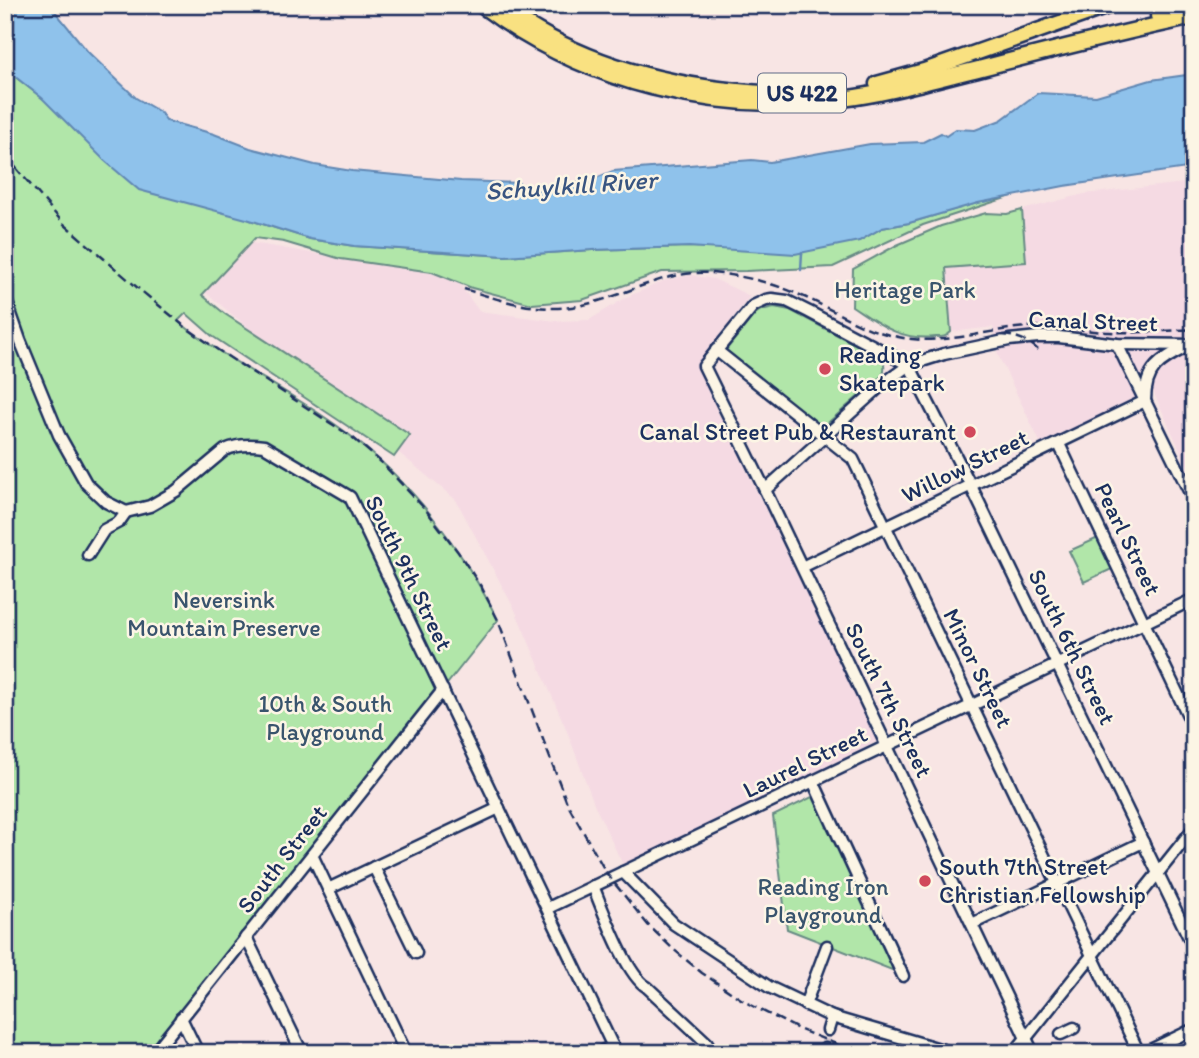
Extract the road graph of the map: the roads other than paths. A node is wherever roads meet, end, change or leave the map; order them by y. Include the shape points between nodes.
1 (481, 5) edge
2 (497, 5) edge
3 (1111, 5) edge
4 (1122, 5) edge
5 (1194, 6) edge
6 (1194, 17) edge
7 (1054, 25) junction
8 (1053, 50) junction
9 (5, 297) edge
10 (1117, 344) junction
11 (1192, 345) edge
12 (716, 351) junction
13 (909, 365) junction
14 (1145, 401) junction
15 (825, 436) junction
16 (1059, 444) junction
17 (971, 486) junction
18 (765, 490) junction
19 (1194, 501) edge
20 (125, 512) junction
21 (886, 527) junction
22 (88, 555) dead end
23 (802, 567) junction
24 (1194, 598) edge
25 (1145, 622) junction
26 (1057, 664) junction
27 (443, 690) junction
28 (972, 705) junction
29 (1194, 728) edge
30 (888, 746) junction
31 (813, 781) junction
32 (499, 808) junction
33 (1194, 828) edge
34 (1143, 842) junction
35 (312, 855) junction
36 (374, 867) junction
37 (623, 872) junction
38 (1158, 873) junction
39 (1057, 883) junction
40 (593, 886) junction
41 (328, 888) junction
42 (548, 908) junction
43 (972, 924) junction
44 (247, 937) junction
45 (827, 946) dead end
46 (1194, 948) edge
47 (416, 953) dead end
48 (1092, 956) junction
49 (904, 976) dead end
50 (805, 1005) junction
51 (832, 1017) junction
52 (181, 1018) junction
53 (1074, 1028) dead end
54 (1194, 1029) edge
55 (828, 1030) tunnel mouth
56 (1061, 1034) dead end
57 (1026, 1038) junction
58 (615, 1049) edge
59 (154, 1053) edge
60 (198, 1053) edge
61 (302, 1053) edge
62 (406, 1053) edge
63 (598, 1053) edge
64 (713, 1053) edge
65 (953, 1053) edge
66 (1014, 1053) edge
67 (1033, 1053) edge
68 (1142, 1053) edge

1 - 8 highway, US 422 via 563,56 627,81 682,95 750,103 841,99
2 - 7 highway, US 422 via 570,48 628,71 747,93 824,92 883,83
3 - 7 highway, US 422
4 - 7 highway
5 - 8 highway
6 - 8 highway, US 422
9 - 20 street via 76,467 106,502
10 - 11 street, Canal Street
10 - 13 street, Canal Street via 1059,337 1021,339
10 - 14 street
11 - 14 street via 1158,364 1146,380
12 - 13 street via 753,306 772,299 787,301
12 - 15 street, Minor Street
12 - 18 street, South 7th Street via 704,366
13 - 15 street, Canal Street
13 - 17 street, South 6th Street
14 - 16 street, Willow Street
14 - 19 street
15 - 18 street, Canal Street
15 - 21 street, Minor Street via 853,460
16 - 17 street, Willow Street
16 - 25 street, Pearl Street
17 - 21 street, Willow Street
17 - 26 street, South 6th Street
18 - 23 street, South 7th Street
20 - 22 street via 104,530
20 - 27 street, South 9th Street via 159,502 225,450 264,446 350,497
21 - 23 street, Willow Street
21 - 28 street, Minor Street
23 - 30 street, South 7th Street
24 - 25 street, Laurel Street
25 - 26 street, Laurel Street
25 - 29 street, Pearl Street
26 - 28 street, Laurel Street
26 - 34 street, South 6th Street
27 - 32 street, South 9th Street
27 - 35 street, South Street
28 - 30 street, Laurel Street
28 - 39 street, Minor Street
30 - 31 street, Laurel Street
30 - 43 street, South 7th Street
31 - 37 street, Laurel Street
31 - 49 street
32 - 36 street
32 - 42 street, South 9th Street
33 - 38 street
34 - 38 street, South 6th Street
34 - 39 street
35 - 41 street
35 - 44 street, South Street
36 - 41 street
36 - 47 street
37 - 40 street, Laurel Street
37 - 50 street via 674,924 761,983
38 - 46 street, South 6th Street
38 - 48 street
39 - 43 street
39 - 48 street, Minor Street
40 - 42 street, Laurel Street
40 - 64 street via 641,984 707,1042
41 - 62 street
42 - 58 street, South 9th Street
43 - 57 street, South 7th Street
44 - 52 street, South Street
44 - 61 street
45 - 50 street
48 - 57 street
48 - 68 street, Minor Street
50 - 51 street
51 - 55 street
51 - 65 street
52 - 59 street, South Street
52 - 60 street
53 - 56 street
54 - 68 street
57 - 66 street
57 - 67 street, South 7th Street
58 - 63 street

